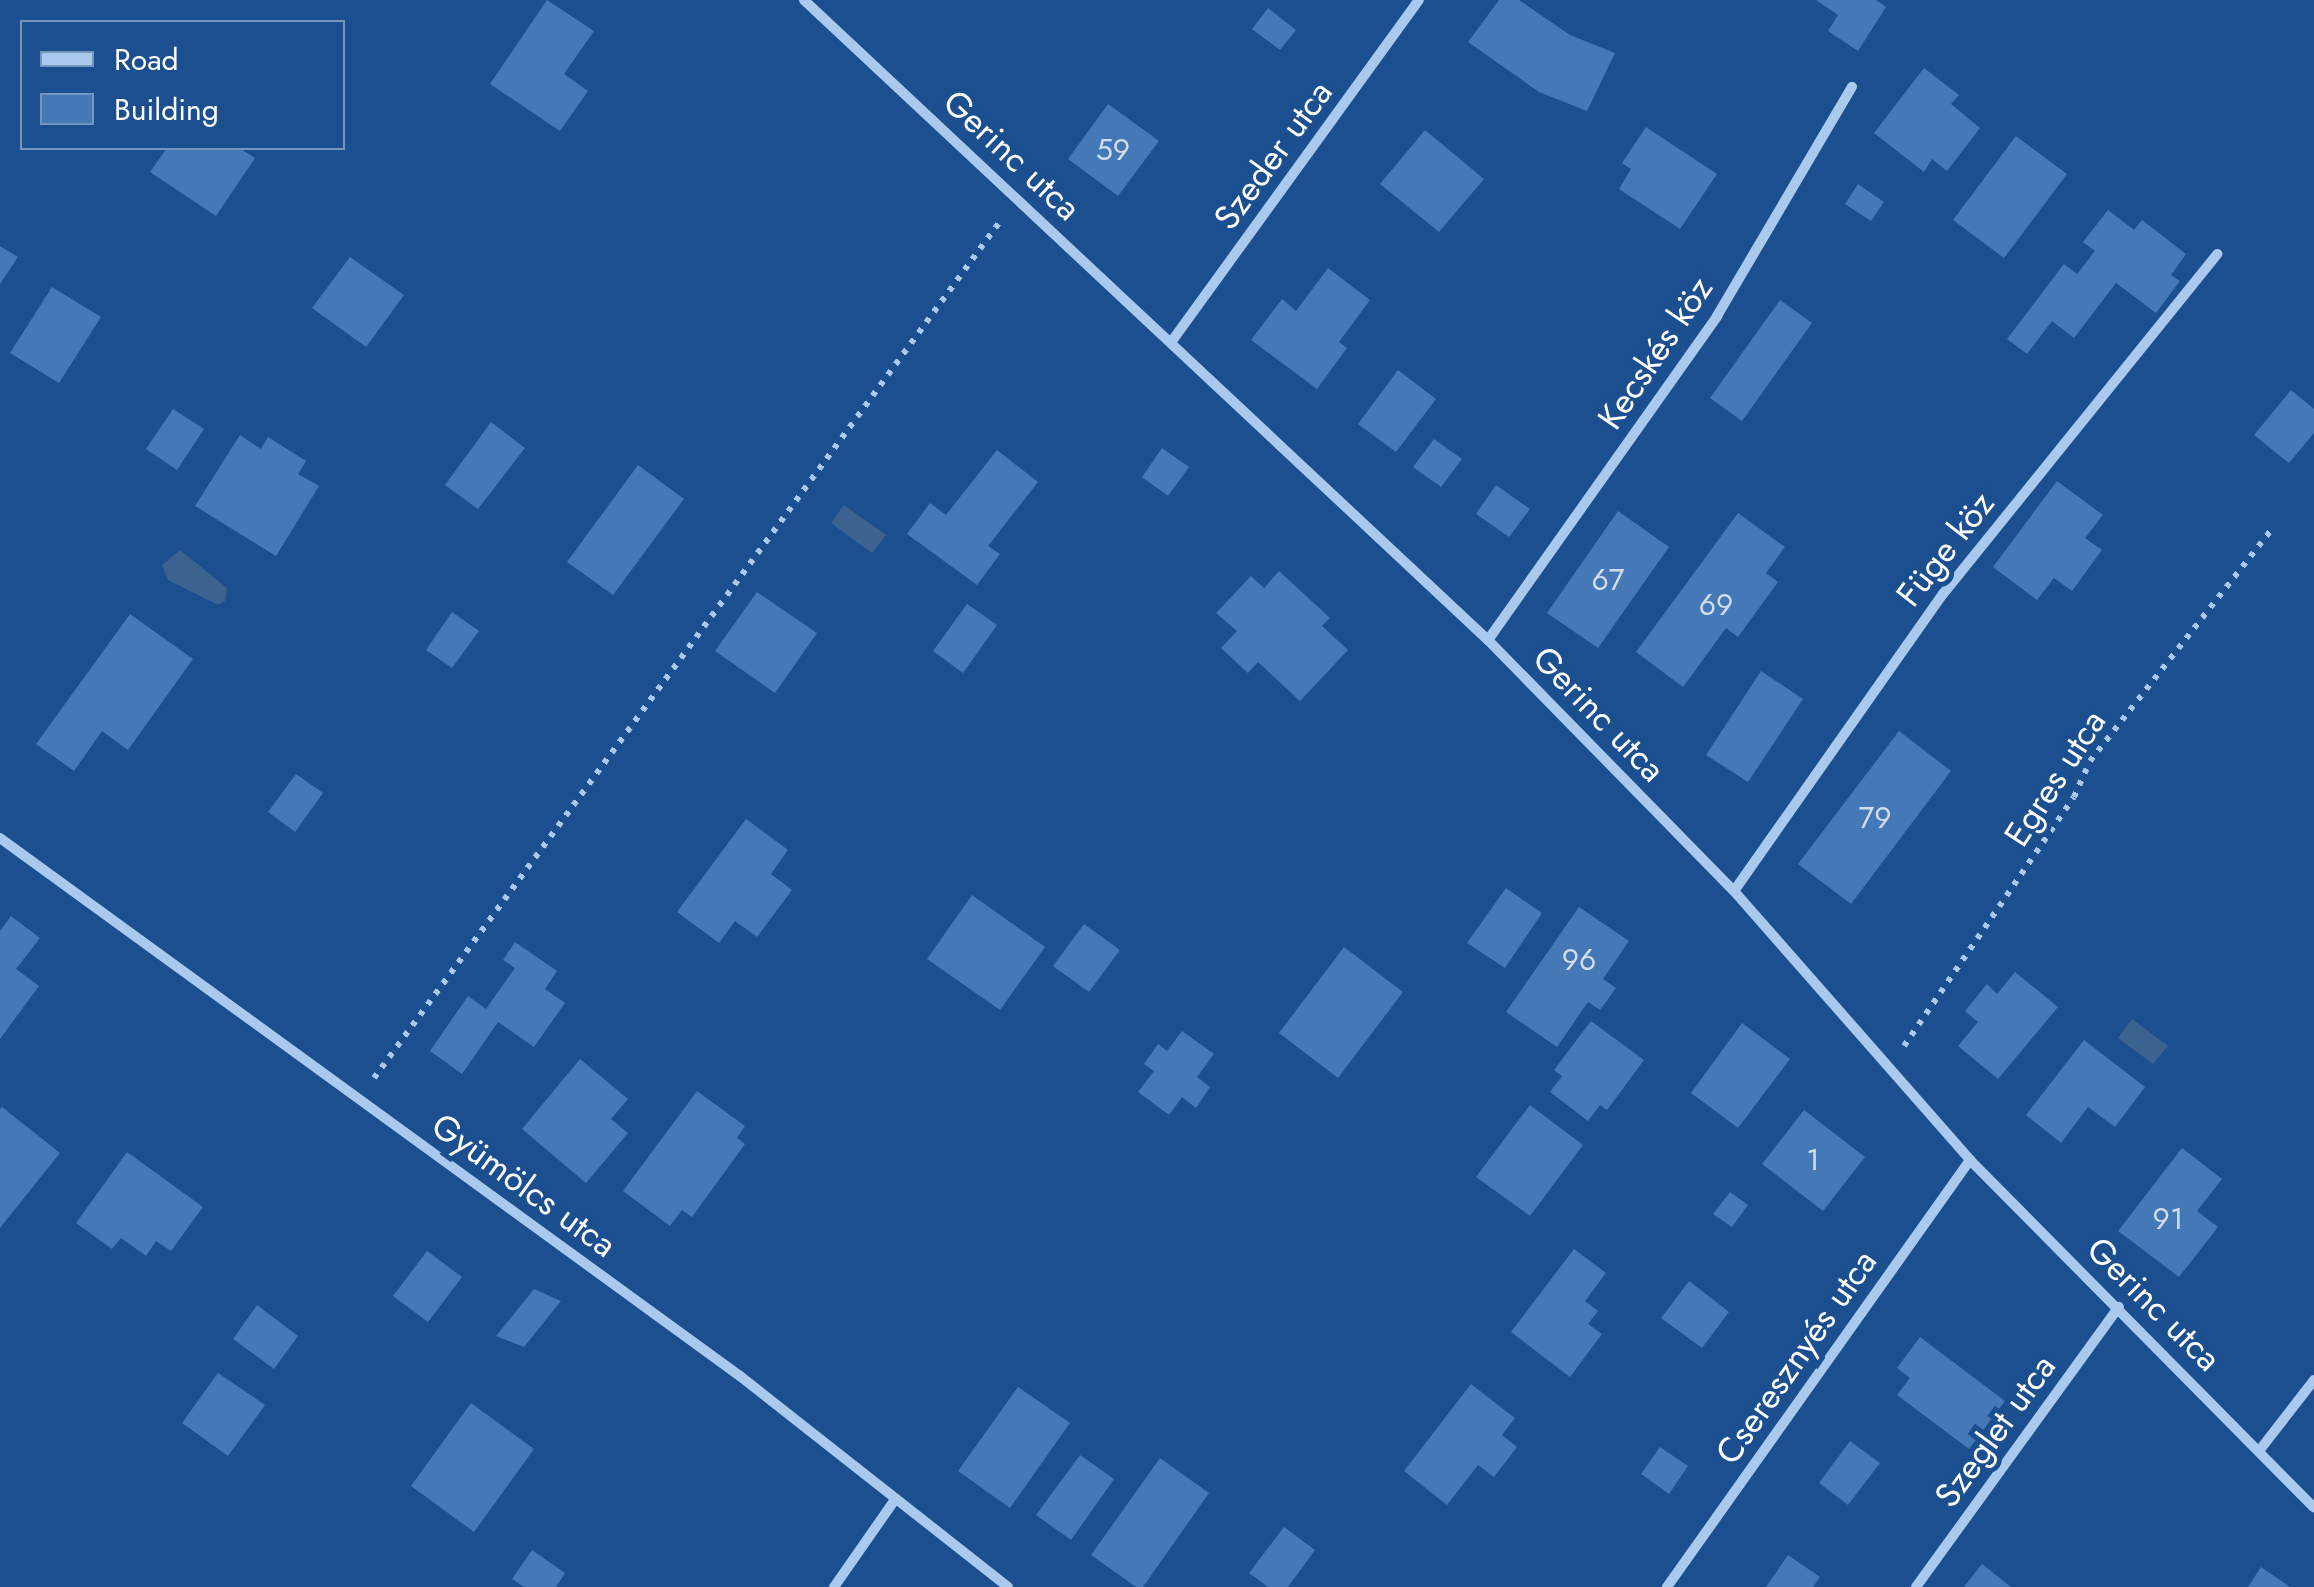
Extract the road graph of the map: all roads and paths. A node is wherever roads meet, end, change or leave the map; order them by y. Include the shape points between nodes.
1 (804, 0) edge
2 (1419, 0) edge
3 (1852, 87) dead end
4 (1018, 198) junction
5 (2217, 254) dead end
6 (1172, 342) junction
7 (2274, 526) dead end
8 (1488, 640) junction
9 (0, 838) edge
10 (1734, 891) junction
11 (1889, 1067) junction
12 (359, 1099) junction
13 (1970, 1160) junction
14 (2119, 1307) junction
15 (2314, 1380) edge
16 (2259, 1451) junction
17 (894, 1501) junction
18 (2314, 1508) edge
19 (834, 1587) edge
20 (1008, 1587) edge
21 (1667, 1587) edge
22 (1916, 1587) edge

1 - 4 street, Gerinc utca
2 - 6 street, Szeder utca
3 - 8 street, Kecskés köz via 1716,316
4 - 6 street, Gerinc utca
4 - 12 path
5 - 10 street, Füge köz via 1943,594
6 - 8 street, Gerinc utca
7 - 11 path, Egres utca via 2090,761 2074,796
8 - 10 street, Gerinc utca
9 - 12 street, Gyümölcs utca
10 - 11 street, Gerinc utca
11 - 13 street, Gerinc utca
12 - 17 street, Gyümölcs utca via 740,1376
13 - 14 street, Gerinc utca
13 - 21 street, Cseresznyés utca
14 - 16 street, Gerinc utca
14 - 22 street, Szeglet utca
15 - 16 street
16 - 18 street, Gerinc utca
17 - 19 street
17 - 20 street, Gyümölcs utca

